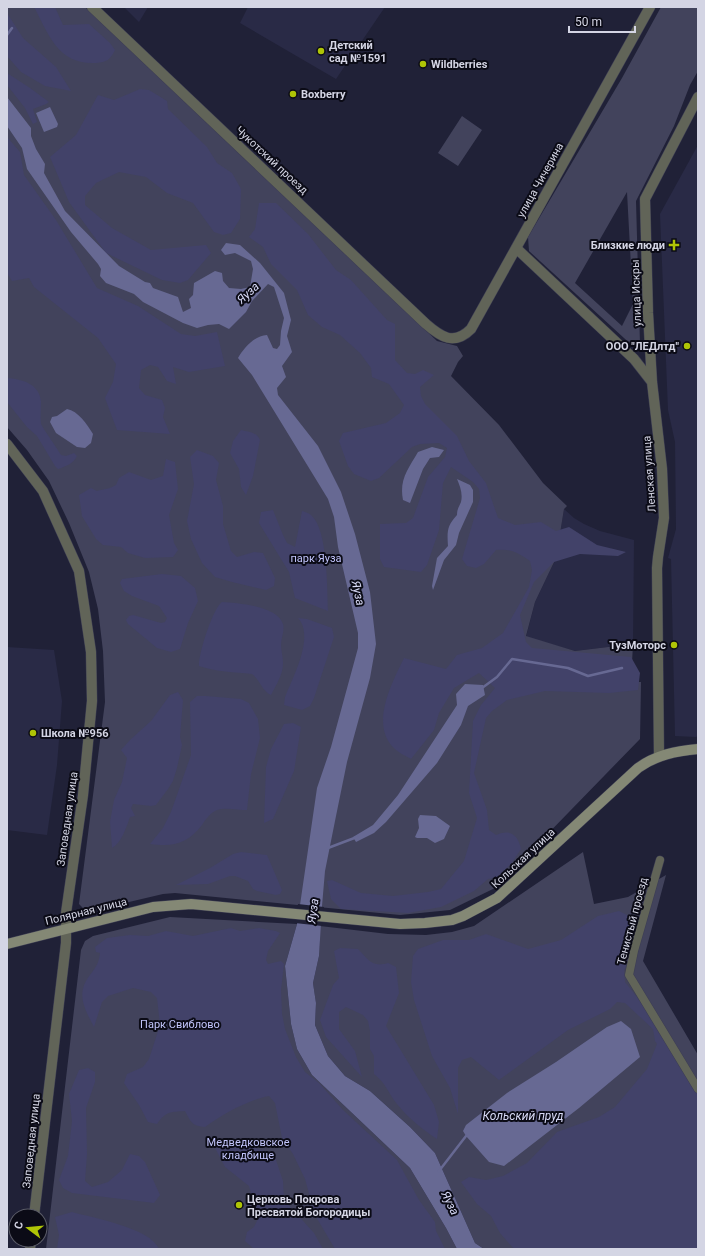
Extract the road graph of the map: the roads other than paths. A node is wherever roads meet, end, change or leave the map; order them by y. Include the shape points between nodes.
1 (92, 7) edge
2 (650, 7) edge
3 (698, 98) edge
4 (516, 248) junction
5 (435, 332) joint
6 (652, 382) junction
7 (7, 444) edge
8 (698, 749) edge
9 (659, 756) junction
10 (660, 860) dead end
11 (172, 905) joint
12 (66, 928) junction
13 (7, 944) edge
14 (698, 1089) edge
15 (35, 1208) edge

1 - 5 street, Чукотский проезд
2 - 4 street, улица Чичерина
3 - 6 street, улица Искры via 645,199
4 - 5 street, улица Чичерина via 471,329 457,338 441,336
4 - 6 street via 634,359
6 - 9 street, Ленская улица via 662,469 664,518 657,568
7 - 12 street, Заповедная улица via 43,491 79,571 91,652 92,701
8 - 9 main road, Кольская улица
9 - 11 main road, Кольская улица via 638,768 497,898 452,920 400,924 191,904
10 - 14 street, Тенистый проезд via 629,975
11 - 12 main road, Полярная улица via 153,907
12 - 13 main road, Полярная улица
12 - 15 street, Заповедная улица

